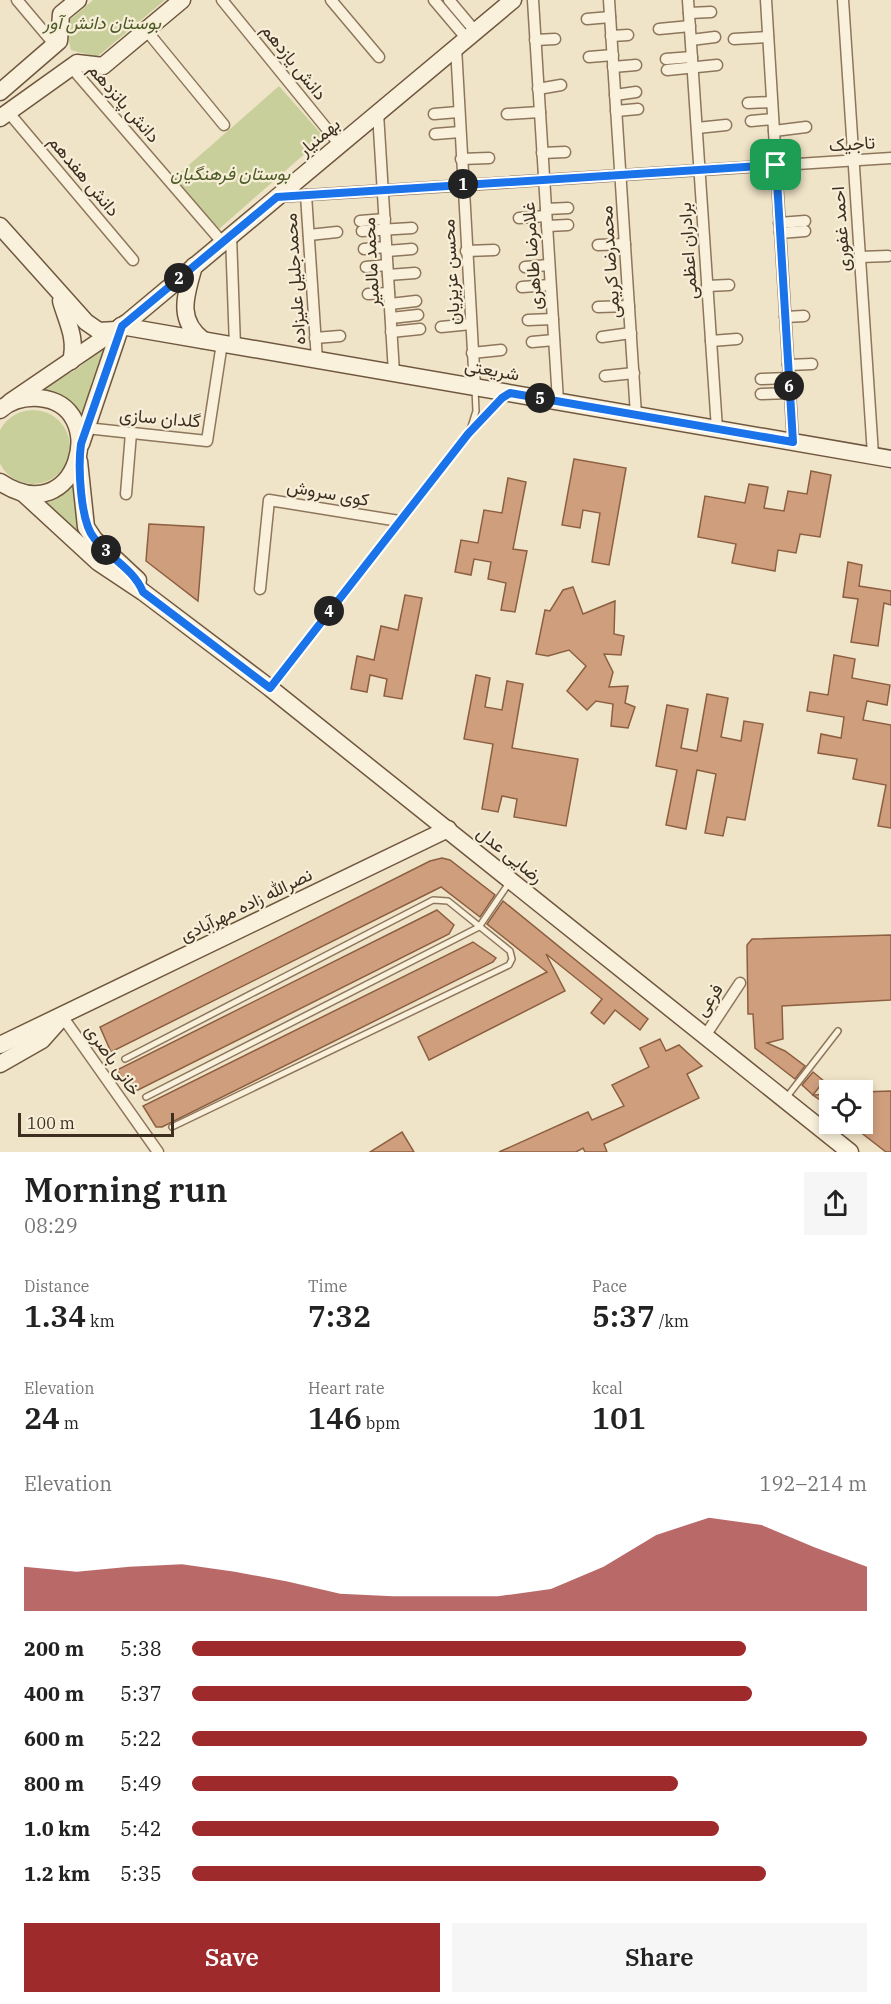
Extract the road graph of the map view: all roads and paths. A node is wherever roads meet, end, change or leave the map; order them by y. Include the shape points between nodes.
1 (17, 0) edge
2 (78, 0) edge
3 (182, 0) edge
4 (222, 0) edge
5 (331, 0) edge
6 (434, 0) edge
7 (449, 0) edge
8 (513, 0) edge
9 (533, 0) edge
10 (609, 0) edge
11 (688, 0) edge
12 (766, 0) edge
13 (843, 0) edge
14 (711, 12) dead end
15 (689, 13) junction
16 (610, 17) junction
17 (587, 19) dead end
18 (690, 26) junction
19 (659, 29) dead end
20 (146, 30) junction
21 (628, 35) dead end
22 (611, 36) junction
23 (715, 37) dead end
24 (768, 38) junction
25 (466, 39) junction
26 (555, 39) dead end
27 (734, 39) dead end
28 (535, 40) junction
29 (691, 40) junction
30 (55, 45) junction
31 (612, 55) junction
32 (379, 57) dead end
33 (589, 57) dead end
34 (692, 63) junction
35 (636, 65) dead end
36 (667, 65) dead end
37 (717, 65) dead end
38 (71, 67) junction
39 (613, 67) junction
40 (561, 86) dead end
41 (538, 88) junction
42 (0, 92) edge
43 (636, 92) dead end
44 (615, 95) junction
45 (772, 102) junction
46 (748, 103) dead end
47 (638, 109) dead end
48 (616, 111) junction
49 (378, 112) junction
50 (458, 112) junction
51 (540, 112) junction
52 (434, 114) dead end
53 (507, 114) dead end
54 (4, 116) edge
55 (773, 119) junction
56 (751, 121) dead end
57 (224, 124) dead end
58 (726, 125) dead end
59 (806, 127) dead end
60 (697, 128) junction
61 (774, 131) junction
62 (460, 132) junction
63 (435, 134) dead end
64 (340, 145) junction
65 (565, 152) dead end
66 (542, 153) junction
67 (489, 158) dead end
68 (891, 158) edge
69 (461, 159) junction
70 (854, 160) junction
71 (776, 165) junction
72 (699, 170) junction
73 (620, 174) junction
74 (544, 179) junction
75 (463, 184) junction
76 (383, 189) junction
77 (306, 195) junction
78 (277, 197) junction
79 (568, 208) dead end
80 (546, 217) junction
81 (519, 218) dead end
82 (385, 224) junction
83 (568, 225) dead end
84 (0, 226) edge
85 (361, 226) dead end
86 (805, 226) dead end
87 (412, 228) dead end
88 (780, 228) junction
89 (337, 232) dead end
90 (309, 235) junction
91 (227, 239) junction
92 (625, 244) junction
93 (598, 245) dead end
94 (364, 249) dead end
95 (386, 249) junction
96 (412, 249) dead end
97 (494, 250) dead end
98 (466, 251) junction
99 (888, 256) dead end
100 (860, 257) junction
101 (133, 260) dead end
102 (549, 265) junction
103 (194, 266) junction
104 (366, 267) dead end
105 (525, 267) dead end
106 (388, 270) junction
107 (415, 273) dead end
108 (550, 285) junction
109 (729, 285) dead end
110 (707, 286) junction
111 (522, 287) dead end
112 (59, 294) junction
113 (368, 294) dead end
114 (390, 298) junction
115 (416, 301) dead end
116 (629, 306) junction
117 (598, 307) dead end
118 (418, 315) dead end
119 (552, 316) junction
120 (804, 316) dead end
121 (528, 317) dead end
122 (785, 317) junction
123 (391, 318) junction
124 (471, 324) junction
125 (122, 326) junction
126 (441, 327) dead end
127 (420, 329) dead end
128 (391, 332) junction
129 (631, 333) junction
130 (197, 336) junction
131 (340, 336) dead end
132 (602, 337) dead end
133 (315, 338) junction
134 (737, 339) dead end
135 (554, 340) junction
136 (532, 342) dead end
137 (711, 342) junction
138 (230, 343) junction
139 (501, 350) dead end
140 (472, 353) junction
141 (317, 357) junction
142 (71, 361) junction
143 (812, 364) dead end
144 (788, 365) junction
145 (394, 370) junction
146 (634, 374) junction
147 (605, 376) dead end
148 (789, 378) junction
149 (761, 379) dead end
150 (474, 384) junction
151 (510, 393) junction
152 (790, 393) junction
153 (761, 394) dead end
154 (558, 398) junction
155 (5, 406) edge
156 (636, 412) junction
157 (717, 426) junction
158 (131, 433) junction
159 (468, 434) junction
160 (793, 439) junction
161 (82, 444) junction
162 (872, 452) junction
163 (891, 453) edge
164 (891, 459) edge
165 (9, 488) edge
166 (126, 494) dead end
167 (399, 521) junction
168 (260, 589) dead end
169 (143, 592) junction
170 (270, 688) junction
171 (448, 829) junction
172 (511, 880) junction
173 (479, 927) junction
174 (740, 983) dead end
175 (62, 1016) junction
176 (838, 1030) dead end
177 (705, 1036) junction
178 (0, 1045) edge
179 (125, 1059) dead end
180 (0, 1064) edge
181 (146, 1097) dead end
182 (785, 1100) junction
183 (172, 1127) dead end
184 (158, 1152) edge
185 (850, 1152) edge

1 - 30 street
2 - 30 main road via 62,14 59,41
3 - 20 main road
4 - 64 street, دانش یازدهم
5 - 32 street
6 - 25 street
7 - 25 street
8 - 25 main road, بهمنیار
9 - 28 street, غلامرضا طاهری
10 - 16 street, محمدرضا کریمی
11 - 15 street, برادران اعظمی
12 - 24 street
13 - 70 street, احمد غفوری
14 - 15 street
15 - 18 street, برادران اعظمی
16 - 17 street
16 - 22 street, محمدرضا کریمی
18 - 19 street
18 - 29 street, برادران اعظمی
20 - 38 main road via 103,66 77,63
20 - 57 street
21 - 22 street
22 - 31 street, محمدرضا کریمی
23 - 29 street
24 - 27 street
24 - 45 street
25 - 49 main road, بهمنیار
25 - 50 street, محسن عزیزیان
26 - 28 street
28 - 41 street, غلامرضا طاهری
29 - 34 street, برادران اعظمی
30 - 42 main road
31 - 33 street
31 - 39 street, محمدرضا کریمی
34 - 36 street
34 - 37 street
34 - 60 street, برادران اعظمی
35 - 39 street
38 - 54 main road
38 - 91 street, دانش پانزدهم
39 - 44 street, محمدرضا کریمی
40 - 41 street
41 - 51 street, غلامرضا طاهری
43 - 44 street
44 - 48 street, محمدرضا کریمی
45 - 46 street
45 - 55 street
47 - 48 street
48 - 73 street, محمدرضا کریمی
49 - 64 main road, بهمنیار
49 - 76 street, محمد مالمیر
50 - 52 street
50 - 62 street, محسن عزیزیان
51 - 53 street
51 - 66 street, غلامرضا طاهری
54 - 101 street, دانش هفدهم
55 - 56 street
55 - 61 street
58 - 60 street
59 - 61 street
60 - 72 street, برادران اعظمی
61 - 71 street
62 - 63 street
62 - 69 street, محسن عزیزیان
64 - 78 main road, بهمنیار
65 - 66 street
66 - 74 street, غلامرضا طاهری
67 - 69 street
68 - 70 street, تاجیک
69 - 75 street, محسن عزیزیان
70 - 71 street, تاجیک
70 - 100 street, احمد غفوری
71 - 72 street, تاجیک
71 - 88 street
72 - 73 street, تاجیک
72 - 110 street, برادران اعظمی
73 - 74 street, تاجیک
73 - 92 street, محمدرضا کریمی
74 - 75 street, تاجیک
74 - 80 street, غلامرضا طاهری
75 - 76 street, تاجیک
75 - 98 street, محسن عزیزیان
76 - 77 street, تاجیک
76 - 82 street, محمد مالمیر
77 - 78 street, تاجیک
77 - 90 street, محمدجلیل علیزاده
78 - 91 main road, بهمنیار
79 - 80 street
80 - 81 street
80 - 83 street
80 - 102 street, غلامرضا طاهری
82 - 85 street
82 - 87 street
82 - 95 street, محمد مالمیر
84 - 112 main road, شریعتی
86 - 88 street
88 - 122 street
89 - 90 street
90 - 133 street, محمدجلیل علیزاده
91 - 103 main road, بهمنیار
91 - 138 street
92 - 93 street
92 - 116 street, محمدرضا کریمی
94 - 95 street
95 - 96 street
95 - 106 street, محمد مالمیر
97 - 98 street
98 - 124 street, محسن عزیزیان
99 - 100 street
100 - 162 street, احمد غفوری
102 - 105 street
102 - 108 street, غلامرضا طاهری
103 - 125 main road, بهمنیار
103 - 130 main road via 185,304 186,318
104 - 106 street
106 - 107 street
106 - 114 street, محمد مالمیر
108 - 111 street
108 - 119 street, غلامرضا طاهری
109 - 110 street
110 - 137 street, برادران اعظمی
112 - 125 main road, شریعتی via 99,331
112 - 142 main road via 72,333
113 - 114 street
114 - 115 street
114 - 123 street, محمد مالمیر
116 - 117 street
116 - 129 street, محمدرضا کریمی
118 - 123 street
119 - 121 street
119 - 135 street, غلامرضا طاهری
120 - 122 street
122 - 144 street
123 - 128 street, محمد مالمیر
124 - 126 street
124 - 140 street, محسن عزیزیان
125 - 130 main road, شریعتی
125 - 142 main road, بهمنیار
125 - 161 main road
127 - 128 street
128 - 145 street, محمد مالمیر
129 - 132 street
129 - 146 street, محمدرضا کریمی
130 - 138 main road, شریعتی
131 - 133 street
133 - 141 street, محمدجلیل علیزاده
134 - 137 street
135 - 136 street
135 - 154 street, غلامرضا طاهری
137 - 157 street, برادران اعظمی
138 - 141 main road, شریعتی
138 - 158 street, گلدان سازی via 207,441
139 - 140 street
140 - 150 street, محسن عزیزیان
141 - 145 main road, شریعتی
142 - 155 main road, بهمنیار
143 - 144 street
144 - 148 street
145 - 150 main road, شریعتی
146 - 147 street
146 - 156 street, محمدرضا کریمی
148 - 149 street
148 - 152 street
150 - 151 main road, شریعتی
150 - 154 lane
150 - 159 lane via 476,411
151 - 154 main road, شریعتی
151 - 159 lane
152 - 153 street
152 - 160 street
154 - 156 main road, شریعتی
155 - 161 main road via 34,398 57,404 78,428
156 - 157 main road, شریعتی
157 - 160 main road, شریعتی
158 - 161 street, گلدان سازی
158 - 166 street
159 - 167 lane
160 - 162 main road, شریعتی
161 - 165 main road via 71,475 59,486 45,493
161 - 169 main road via 86,527 137,578
162 - 163 lane
162 - 164 main road, شریعتی
165 - 169 main road via 98,562
167 - 168 street, کوی سروش via 269,500
167 - 170 lane
169 - 170 main road, رضایی عدل
170 - 171 main road, رضایی عدل
171 - 172 main road, رضایی عدل
171 - 175 main road, نصرالله زاده مهرآبادی
172 - 173 lane
172 - 177 main road, رضایی عدل
173 - 179 lane via 448,901 433,900
173 - 181 lane
173 - 183 lane via 510,951 509,965
174 - 177 street, فرعی
175 - 178 main road, نصرالله زاده مهرآبادی
175 - 180 main road, نصرالله زاده مهرآبادی via 42,1040
175 - 184 street, خانی باصری
176 - 182 lane
177 - 182 main road, رضایی عدل
182 - 185 main road, رضایی عدل

